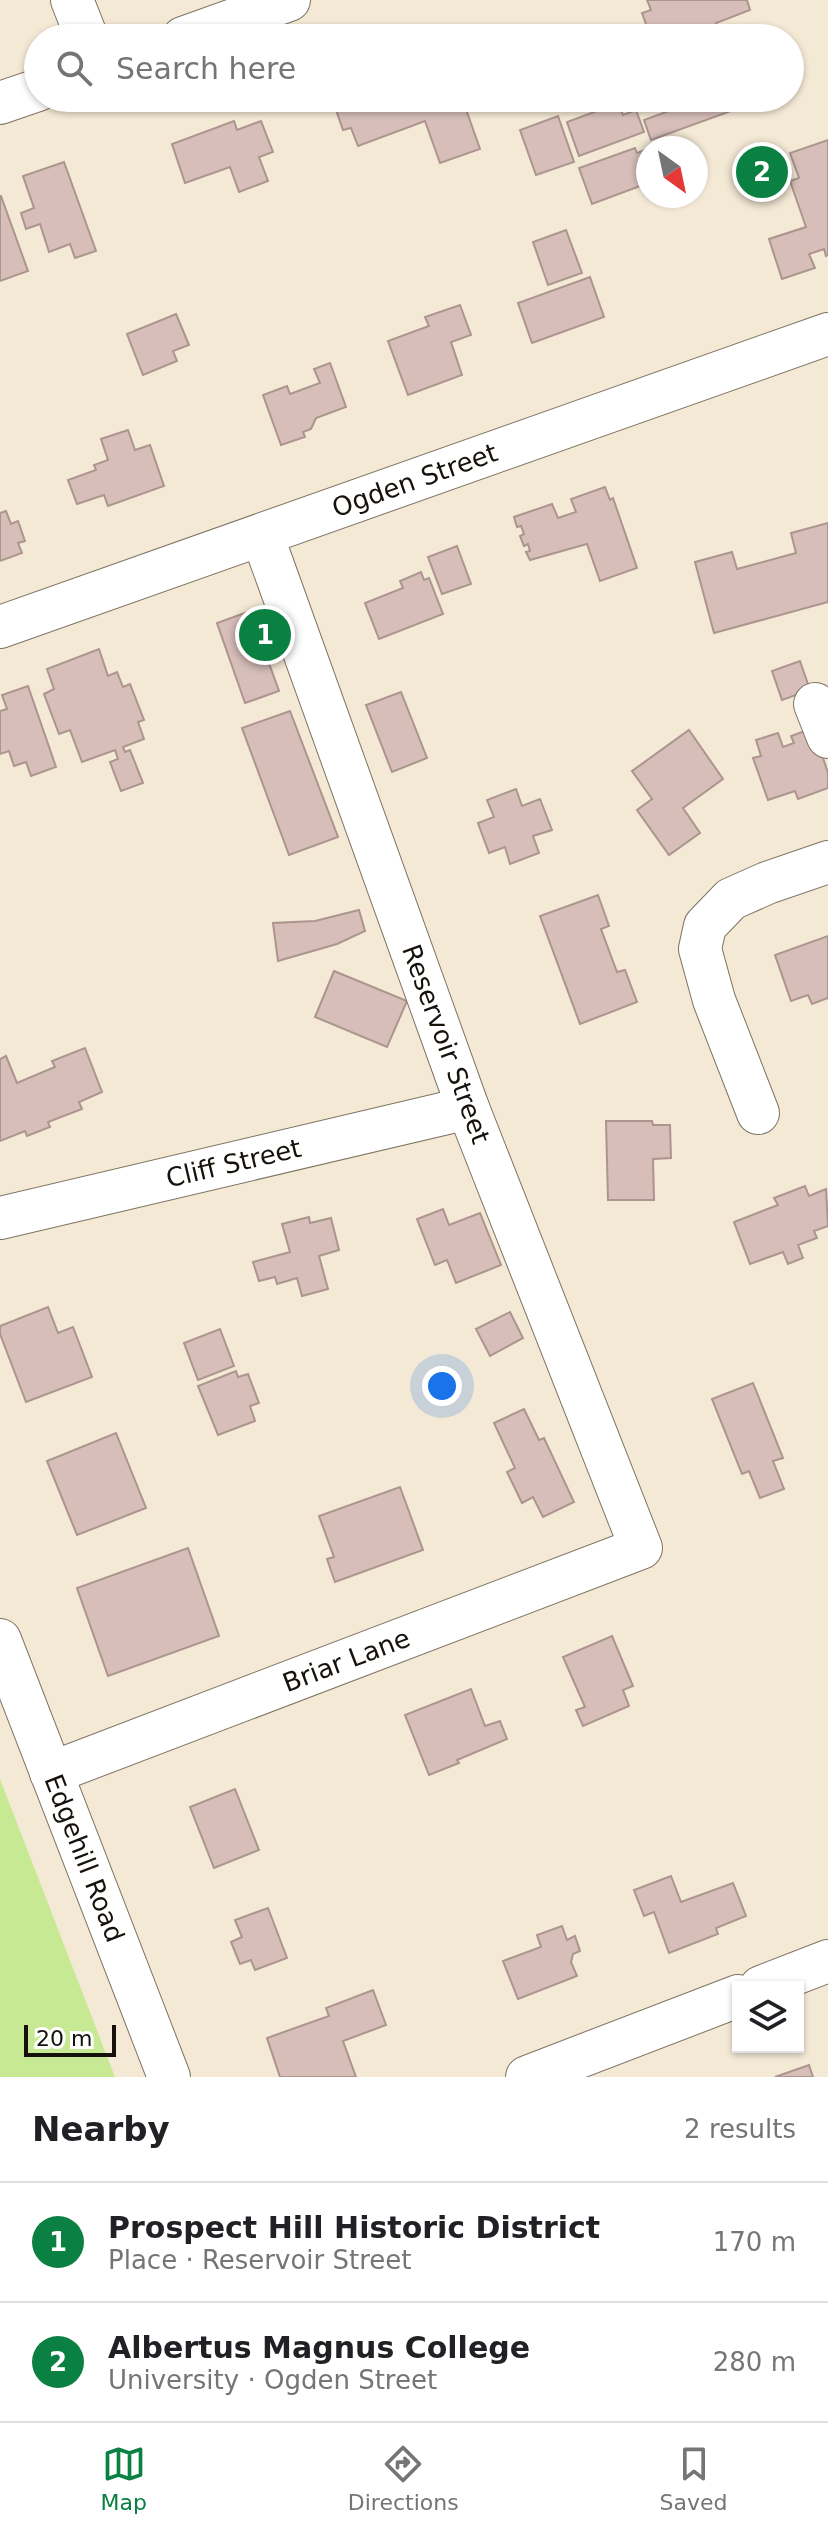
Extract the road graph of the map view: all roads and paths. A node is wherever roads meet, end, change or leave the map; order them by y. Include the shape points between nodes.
1 (72, 0) edge
2 (289, 0) edge
3 (81, 24) edge
4 (222, 24) edge
5 (24, 95) edge
6 (0, 103) edge
7 (828, 334) edge
8 (262, 535) junction
9 (0, 627) edge
10 (828, 862) edge
11 (468, 1108) junction
12 (758, 1113) dead end
13 (0, 1218) edge
14 (641, 1548) joint
15 (0, 1640) edge
16 (51, 1773) junction
17 (828, 1961) edge
18 (776, 1981) edge
19 (732, 1998) edge
20 (169, 2077) edge
21 (527, 2077) edge

1 - 3 street
2 - 4 street
5 - 6 street
7 - 8 street, Ogden Street
8 - 9 street, Ogden Street
8 - 11 street, Reservoir Street
10 - 12 street via 731,899 705,926 700,949 714,1000
11 - 13 street, Cliff Street
11 - 14 street, Reservoir Street
14 - 16 street, Briar Lane
15 - 16 street, Edgehill Road
16 - 20 street, Edgehill Road
17 - 18 street
19 - 21 street

